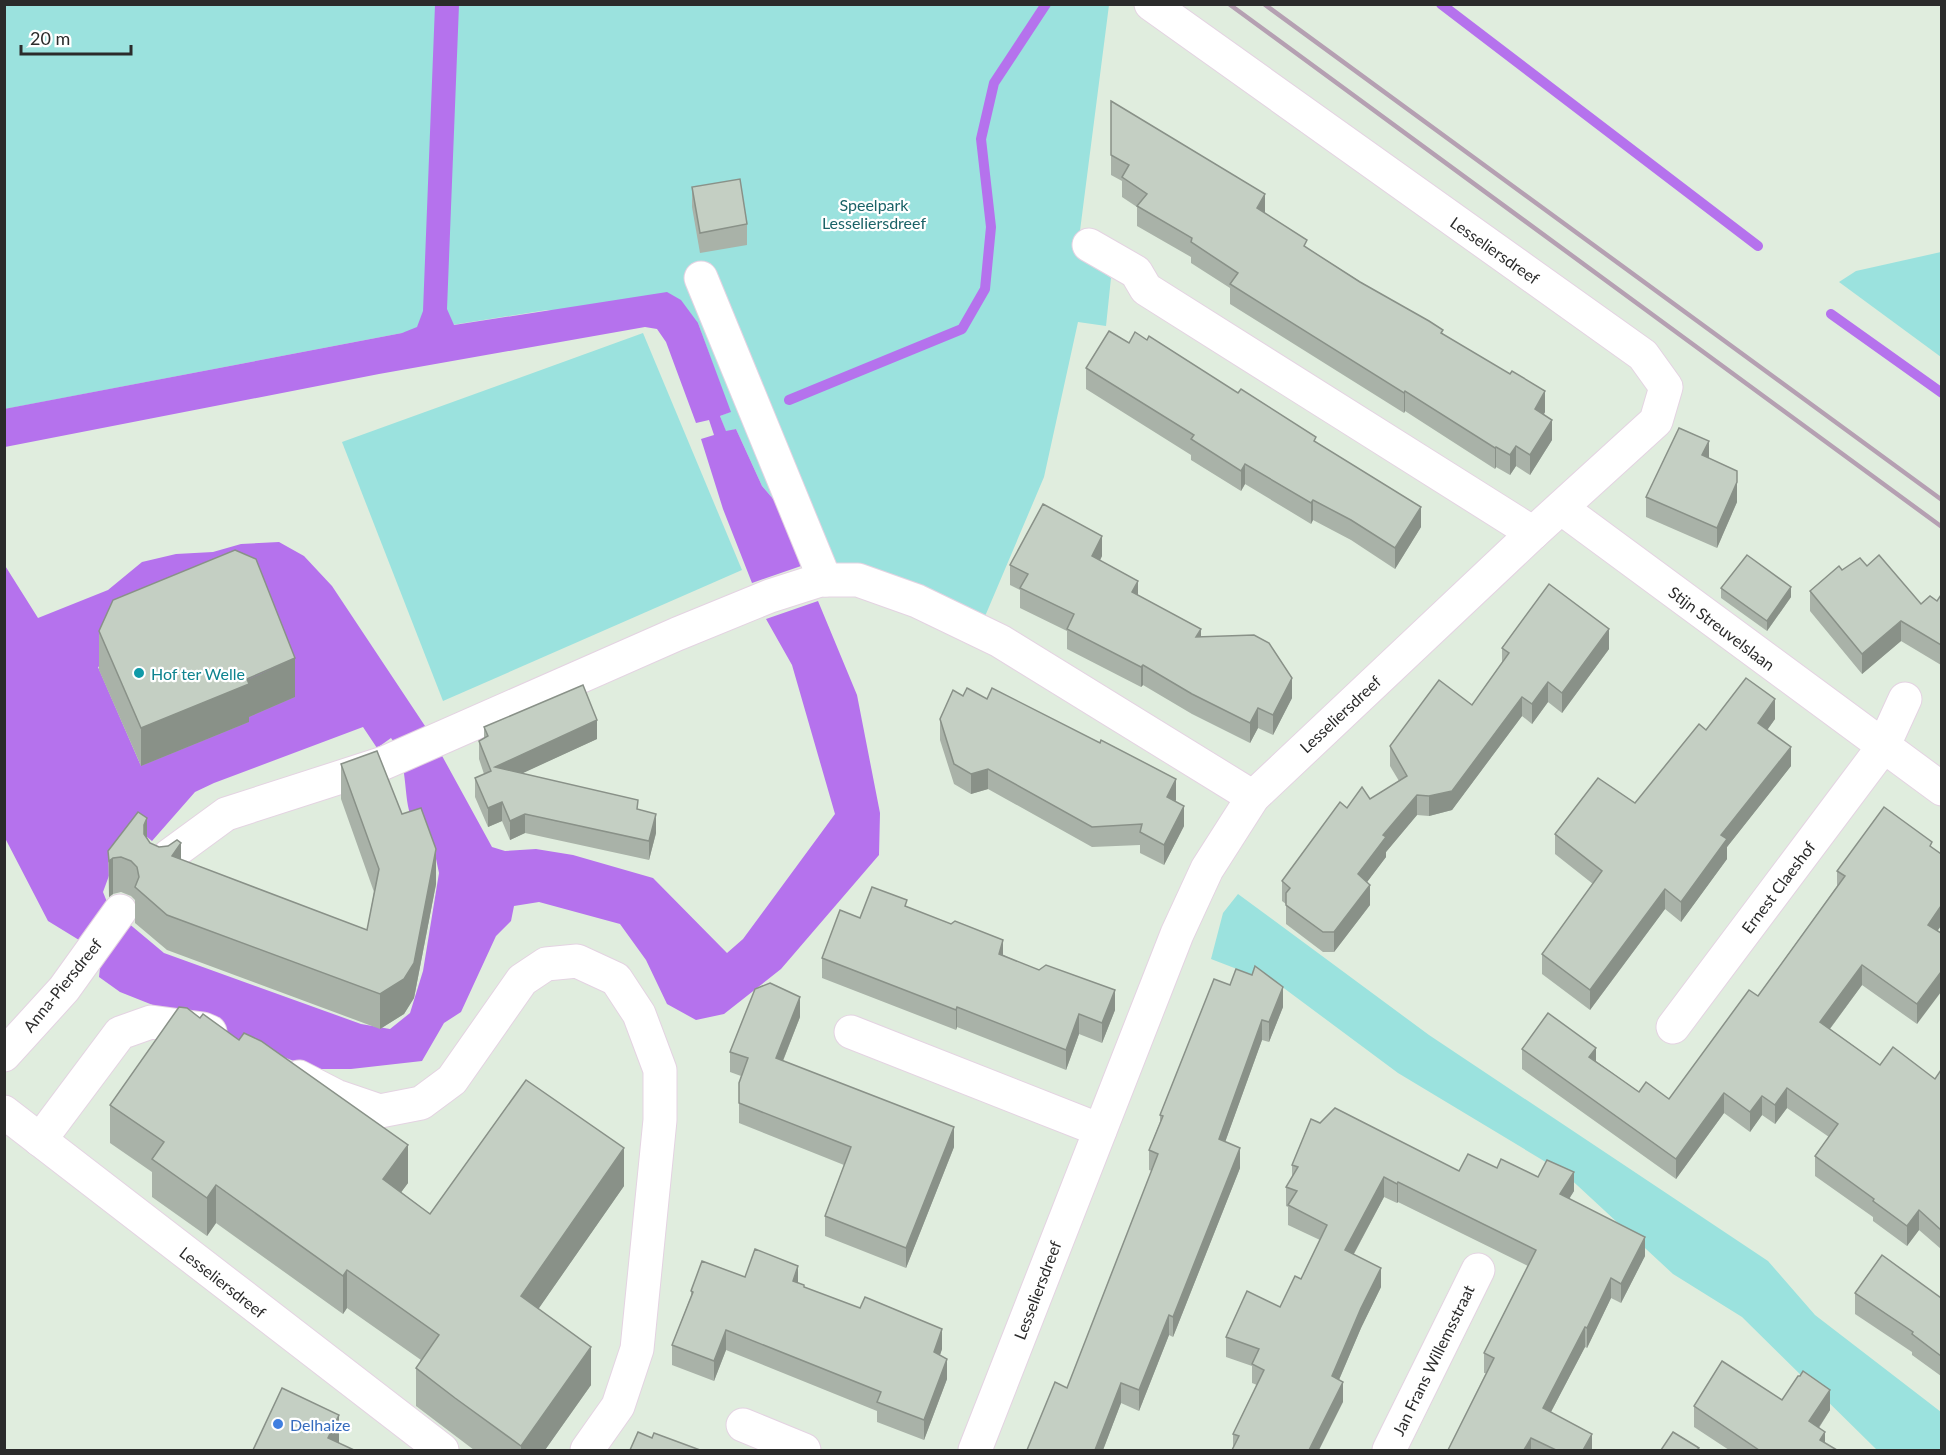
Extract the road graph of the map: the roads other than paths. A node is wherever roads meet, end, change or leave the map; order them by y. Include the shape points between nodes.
1 (1151, 4) edge
2 (1089, 245) dead end
3 (701, 278) dead end
4 (1561, 508) junction
5 (1533, 533) junction
6 (825, 580) junction
7 (1905, 699) dead end
8 (1883, 747) junction
9 (1941, 789) edge
10 (1252, 797) junction
11 (162, 864) edge
12 (119, 912) dead end
13 (1673, 1027) dead end
14 (851, 1032) dead end
15 (234, 1044) edge
16 (4, 1055) edge
17 (274, 1065) edge
18 (4, 1112) edge
19 (1100, 1130) junction
20 (40, 1140) junction
21 (1478, 1269) dead end
22 (743, 1425) dead end
23 (442, 1450) edge
24 (587, 1450) edge
25 (804, 1450) edge
26 (975, 1450) edge
27 (1389, 1450) edge

1 - 4 street, Lesseliersdreef via 1643,355 1666,387 1656,420
2 - 5 street via 1136,272 1146,289
3 - 6 street
4 - 5 street, Lesseliersdreef
4 - 8 street, Stijn Streuvelslaan
5 - 10 street, Lesseliersdreef
6 - 10 street via 858,580 917,601 1000,641
6 - 11 street via 770,596 677,634 384,763 226,814
7 - 8 street
8 - 9 street, Stijn Streuvelslaan
8 - 13 street, Ernest Claeshof
10 - 19 street, Lesseliersdreef via 1207,869 1180,926
12 - 16 street, Anna-Piersdreef via 63,989
14 - 19 street
15 - 20 street via 203,1029 151,1022 120,1033
17 - 24 street via 336,1096 380,1111 421,1103 452,1080 522,980 546,964 577,961 616,979 639,1014 660,1070 660,1120 637,1349 618,1406
18 - 20 street, Lesseliersdreef
19 - 26 street, Lesseliersdreef
20 - 23 street, Lesseliersdreef
21 - 27 street, Jan Frans Willemsstraat
22 - 25 street

